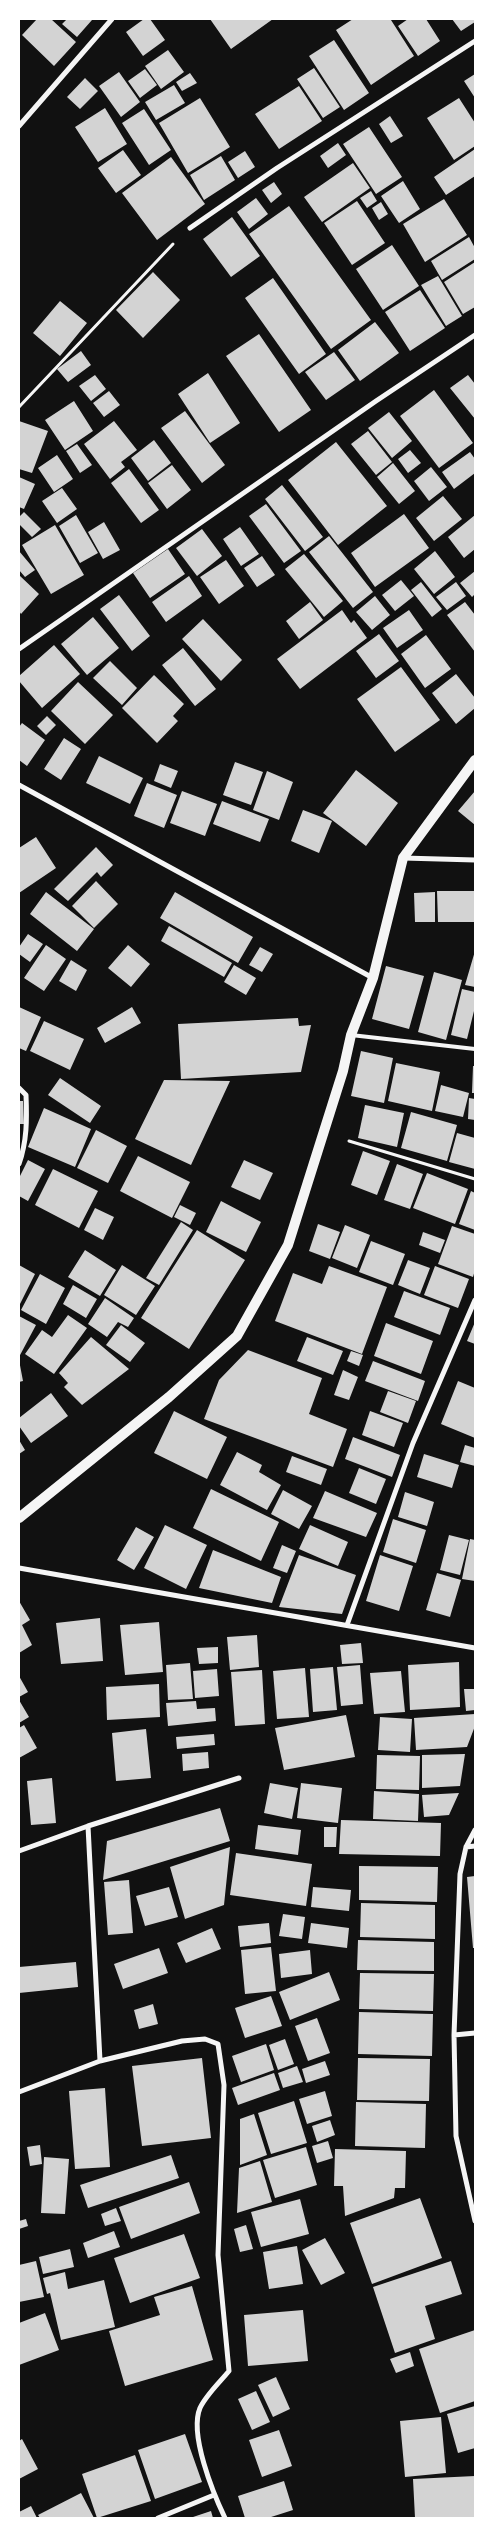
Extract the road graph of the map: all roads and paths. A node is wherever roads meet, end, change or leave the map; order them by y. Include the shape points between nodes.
1 (112, 19) edge
2 (475, 41) edge
3 (19, 126) edge
4 (190, 228) joint
5 (475, 335) edge
6 (19, 407) edge
7 (19, 649) edge
8 (475, 760) edge
9 (19, 785) edge
10 (402, 858) junction
11 (475, 860) edge
12 (373, 978) junction
13 (351, 1035) junction
14 (475, 1049) edge
15 (19, 1088) edge
16 (323, 1134) junction
17 (19, 1164) edge
18 (475, 1179) edge
19 (475, 1300) edge
20 (19, 1518) edge
21 (19, 1568) edge
22 (347, 1625) junction
23 (475, 1648) edge
24 (239, 1778) dead end
25 (88, 1826) junction
26 (475, 1830) edge
27 (475, 1846) edge
28 (466, 1847) junction
29 (19, 1851) edge
30 (475, 2033) edge
31 (454, 2035) junction
32 (100, 2061) junction
33 (19, 2092) edge
34 (475, 2221) edge
35 (214, 2495) junction
36 (158, 2518) edge
37 (225, 2518) edge

1 - 3 street
2 - 4 street
4 - 6 path
5 - 7 street
8 - 10 main road
9 - 12 street
10 - 11 street
10 - 12 main road
12 - 13 main road
13 - 14 lane
13 - 16 main road
15 - 17 street via 26,1095 28,1128
16 - 18 path
16 - 20 main road via 288,1245 238,1336 169,1397
19 - 22 street via 413,1443
21 - 22 street
22 - 23 street
24 - 25 street
25 - 29 street
25 - 32 street
26 - 28 street
27 - 28 street
28 - 31 street via 460,1874
30 - 31 street
31 - 34 street via 456,2136
32 - 33 street
32 - 35 street via 182,2041 205,2039 218,2044 224,2085 218,2255 229,2371 200,2408 197,2432
35 - 36 street
35 - 37 street

